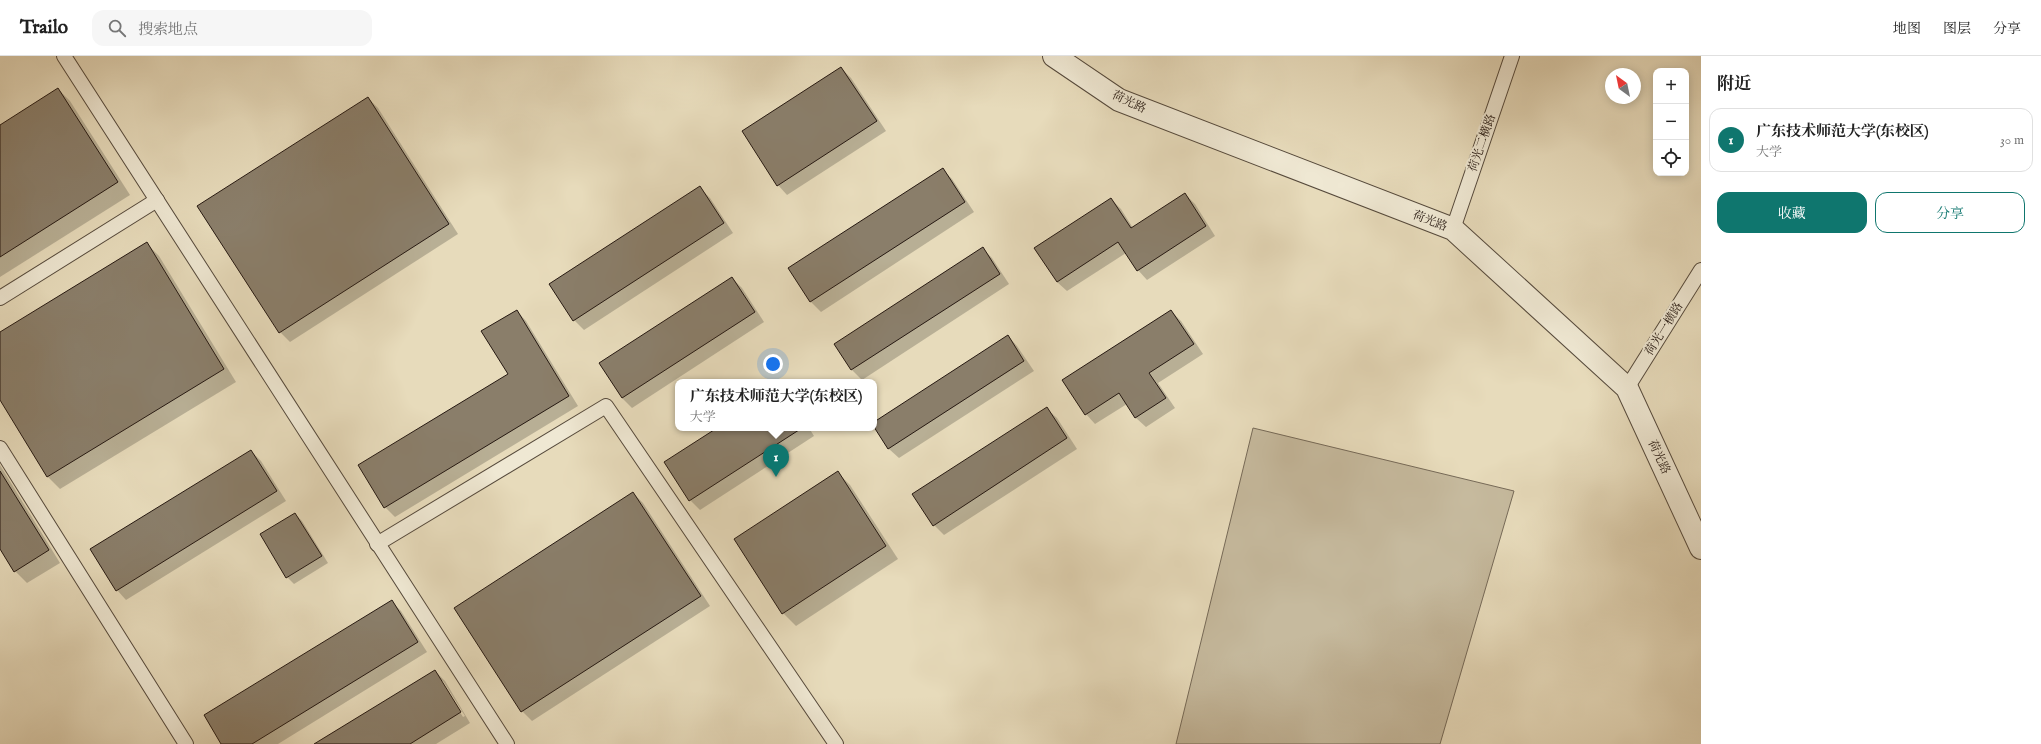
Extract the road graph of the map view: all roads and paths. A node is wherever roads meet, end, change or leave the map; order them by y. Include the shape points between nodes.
1 (64, 56) edge
2 (1054, 56) edge
3 (1512, 56) edge
4 (156, 200) junction
5 (1453, 229) junction
6 (1701, 270) edge
7 (0, 298) edge
8 (1627, 388) junction
9 (0, 448) edge
10 (377, 544) junction
11 (1701, 548) edge
12 (186, 744) edge
13 (508, 744) edge
14 (836, 744) edge

1 - 4 lane
2 - 5 street, 荷光路 via 1119,100
3 - 5 lane, 荷光二横路
4 - 7 lane
4 - 10 lane
5 - 8 street, 荷光路
6 - 8 lane, 荷光一横路
8 - 11 street, 荷光路
9 - 12 lane
10 - 13 lane
10 - 14 lane via 606,406

